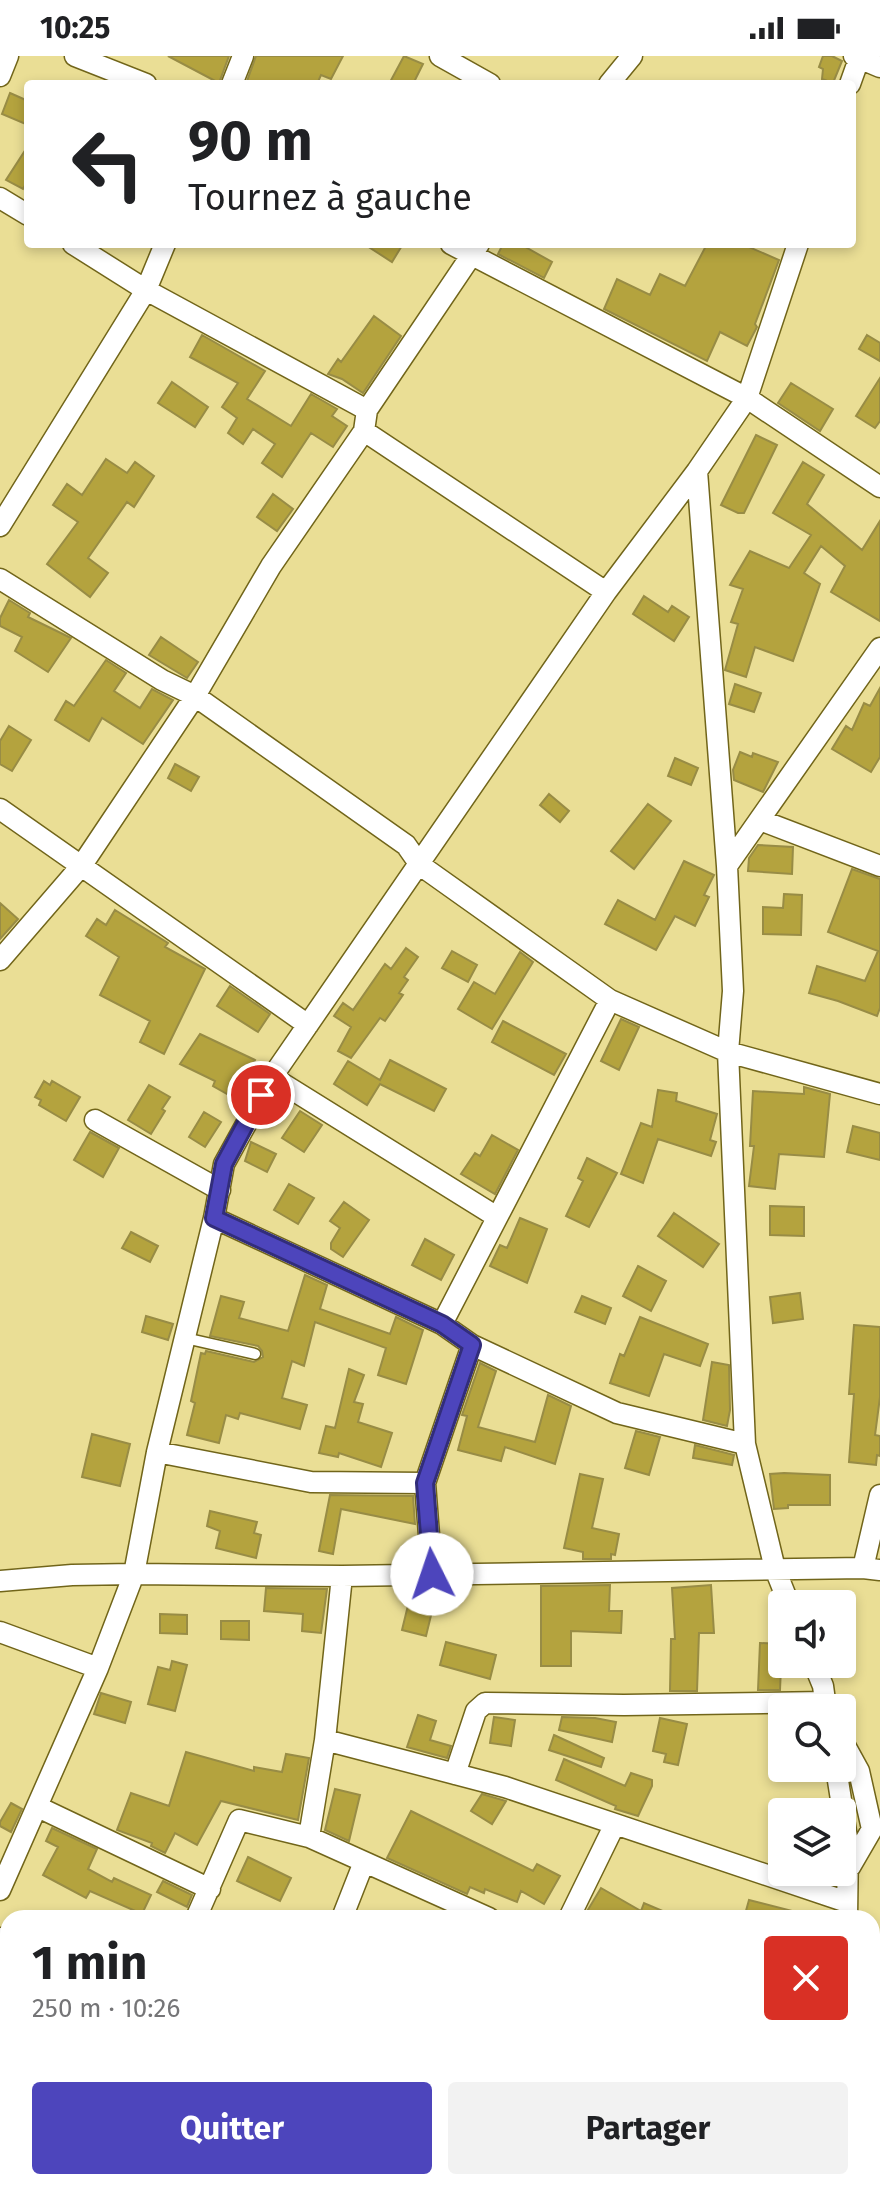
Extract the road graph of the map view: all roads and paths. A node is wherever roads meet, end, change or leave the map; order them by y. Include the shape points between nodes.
1 (8, 56) edge
2 (75, 56) edge
3 (243, 56) edge
4 (632, 56) edge
5 (444, 57) edge
6 (857, 57) edge
7 (880, 67) edge
8 (0, 76) edge
9 (136, 80) edge
10 (234, 80) edge
11 (483, 80) edge
12 (612, 80) edge
13 (851, 80) edge
14 (0, 198) edge
15 (24, 213) edge
16 (79, 248) edge
17 (163, 248) edge
18 (797, 248) edge
19 (475, 250) edge
20 (146, 290) junction
21 (747, 398) junction
22 (367, 410) junction
23 (364, 431) junction
24 (697, 471) junction
25 (880, 487) edge
26 (0, 526) edge
27 (0, 579) edge
28 (606, 592) junction
29 (880, 648) edge
30 (195, 696) junction
31 (0, 809) edge
32 (760, 820) junction
33 (82, 865) junction
34 (420, 865) junction
35 (727, 866) junction
36 (880, 866) edge
37 (0, 960) edge
38 (610, 1000) junction
39 (308, 1025) junction
40 (728, 1052) junction
41 (272, 1077) junction
42 (880, 1094) edge
43 (95, 1120) dead end
44 (220, 1190) junction
45 (497, 1217) junction
46 (214, 1218) junction
47 (442, 1324) junction
48 (185, 1338) junction
49 (472, 1345) junction
50 (255, 1354) dead end
51 (745, 1444) junction
52 (157, 1452) junction
53 (425, 1483) junction
54 (880, 1495) edge
55 (775, 1569) junction
56 (872, 1569) edge
57 (134, 1574) junction
58 (432, 1574) junction
59 (342, 1576) junction
60 (0, 1581) edge
61 (783, 1590) edge
62 (0, 1632) edge
63 (98, 1668) junction
64 (768, 1705) edge
65 (325, 1740) junction
66 (856, 1766) edge
67 (455, 1774) junction
68 (880, 1795) edge
69 (38, 1807) junction
70 (614, 1826) junction
71 (872, 1829) junction
72 (309, 1837) junction
73 (856, 1857) edge
74 (364, 1862) junction
75 (848, 1886) edge
76 (210, 1889) junction
77 (0, 1890) edge
78 (200, 1910) edge
79 (345, 1910) edge
80 (471, 1910) edge
81 (573, 1910) edge
82 (847, 1910) edge

1 - 8 street
2 - 9 street
3 - 10 street
4 - 12 street
5 - 11 street
6 - 7 street
6 - 13 street
14 - 15 street
16 - 20 street
17 - 20 street
18 - 21 street
19 - 21 street
19 - 22 street
20 - 22 street
20 - 26 street
21 - 24 street
21 - 25 street
22 - 23 street
23 - 28 street
23 - 30 street via 271,566
24 - 28 street
24 - 35 street
27 - 30 street
28 - 34 street
29 - 32 street
30 - 33 street
30 - 34 street via 406,845
31 - 33 street
32 - 35 street
32 - 36 street
33 - 37 street
33 - 39 street
34 - 38 street
34 - 39 street
35 - 40 street via 733,991
38 - 40 street
38 - 45 street
39 - 41 street
40 - 42 street
40 - 51 street
41 - 44 street via 224,1164
41 - 45 street
43 - 44 street
44 - 46 street
45 - 47 street
46 - 47 street
46 - 48 street
47 - 49 street
48 - 50 lane
48 - 52 street
49 - 51 street via 617,1413
49 - 53 street
51 - 55 street
52 - 53 street via 311,1482
52 - 57 street
53 - 58 street
54 - 56 street
55 - 56 street
55 - 58 street
55 - 61 street
57 - 59 street
57 - 60 street
57 - 63 street
58 - 59 street
59 - 65 street
62 - 63 street
63 - 69 street
64 - 67 street via 485,1703 476,1711
65 - 67 street
65 - 72 street
66 - 71 street
67 - 70 street
68 - 71 street
69 - 76 street
69 - 77 street
70 - 81 street
70 - 82 street
71 - 73 street
72 - 74 street
72 - 76 street via 239,1820
74 - 79 street
74 - 80 street
75 - 82 street
76 - 78 street

